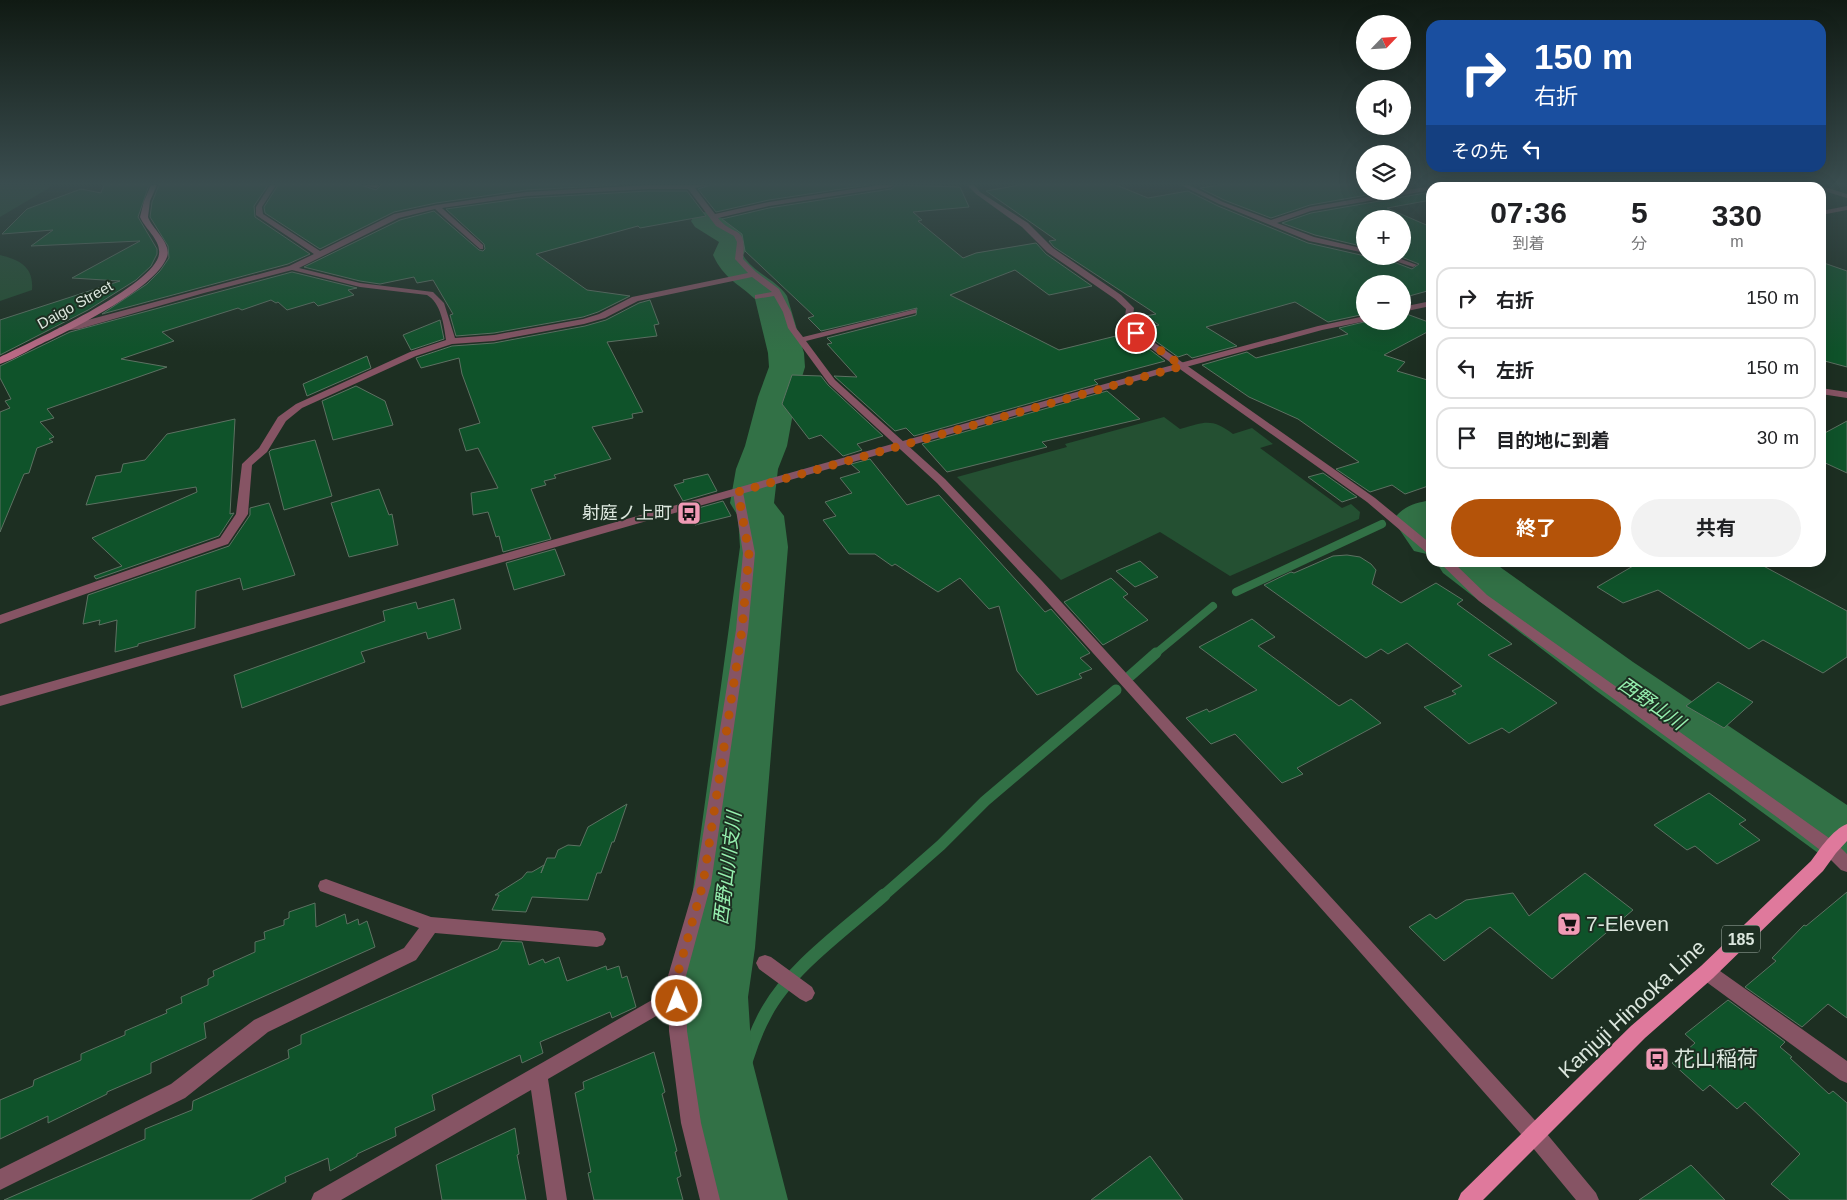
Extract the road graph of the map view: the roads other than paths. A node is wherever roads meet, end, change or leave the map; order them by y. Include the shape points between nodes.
1 (160, 241) edge
2 (300, 241) edge
3 (348, 241) edge
4 (474, 241) edge
5 (740, 241) edge
6 (1041, 241) edge
7 (1321, 241) edge
8 (480, 246) dead end
9 (1356, 249) edge
10 (321, 255) junction
11 (292, 268) junction
12 (753, 274) junction
13 (777, 293) junction
14 (758, 297) dead end
15 (1426, 305) edge
16 (1411, 308) edge
17 (913, 311) dead end
18 (1356, 320) edge
19 (62, 328) junction
20 (801, 340) junction
21 (451, 341) junction
22 (0, 361) edge
23 (1182, 366) junction
24 (1826, 392) edge
25 (1847, 395) edge
26 (903, 445) junction
27 (743, 490) junction
28 (1426, 546) edge
29 (1450, 567) edge
30 (0, 620) edge
31 (0, 701) edge
32 (1840, 838) edge
33 (1847, 864) edge
34 (326, 886) dead end
35 (431, 925) junction
36 (596, 939) dead end
37 (765, 962) dead end
38 (1706, 972) junction
39 (806, 993) dead end
40 (652, 1009) dead end
41 (1847, 1073) edge
42 (538, 1075) junction
43 (1534, 1135) junction
44 (0, 1180) edge
45 (321, 1200) edge
46 (557, 1200) edge
47 (710, 1200) edge
48 (1468, 1200) edge
49 (1589, 1200) edge

1 - 19 main road, Daigo Street via 163,246 162,258 137,285 109,304
2 - 10 street
3 - 10 street
4 - 8 street
5 - 12 street via 739,259
6 - 23 street via 1118,296 1130,308 1128,324 1136,333
7 - 9 street
10 - 11 street
11 - 19 street
11 - 21 street via 345,283 426,292 434,296 449,327
12 - 13 street
12 - 21 street via 635,299 584,322 494,338
13 - 14 street
13 - 20 street via 792,328
15 - 16 street
17 - 20 street
18 - 23 street
19 - 22 main road, Daigo Street
20 - 26 street via 832,382
21 - 30 street via 413,354 328,392 299,406 282,419 263,450 247,464 242,514 224,541
23 - 26 street
23 - 28 street via 1371,500
24 - 25 street
26 - 27 street
26 - 43 street via 1038,584
27 - 31 street
27 - 47 street via 749,553 742,630 703,884 677,976 678,1031 687,1096
29 - 32 street via 1483,598
32 - 33 street
32 - 38 main road, Kanjuji Hinooka Line / 185 via 1817,866
34 - 35 street
35 - 36 street
35 - 44 street via 410,954 261,1026 178,1091
37 - 39 street
38 - 41 street
38 - 43 main road, Kanjuji Hinooka Line / 185 via 1638,1032
40 - 42 street
42 - 45 street
42 - 46 street
43 - 48 main road, Kanjuji Hinooka Line / 185
43 - 49 street

